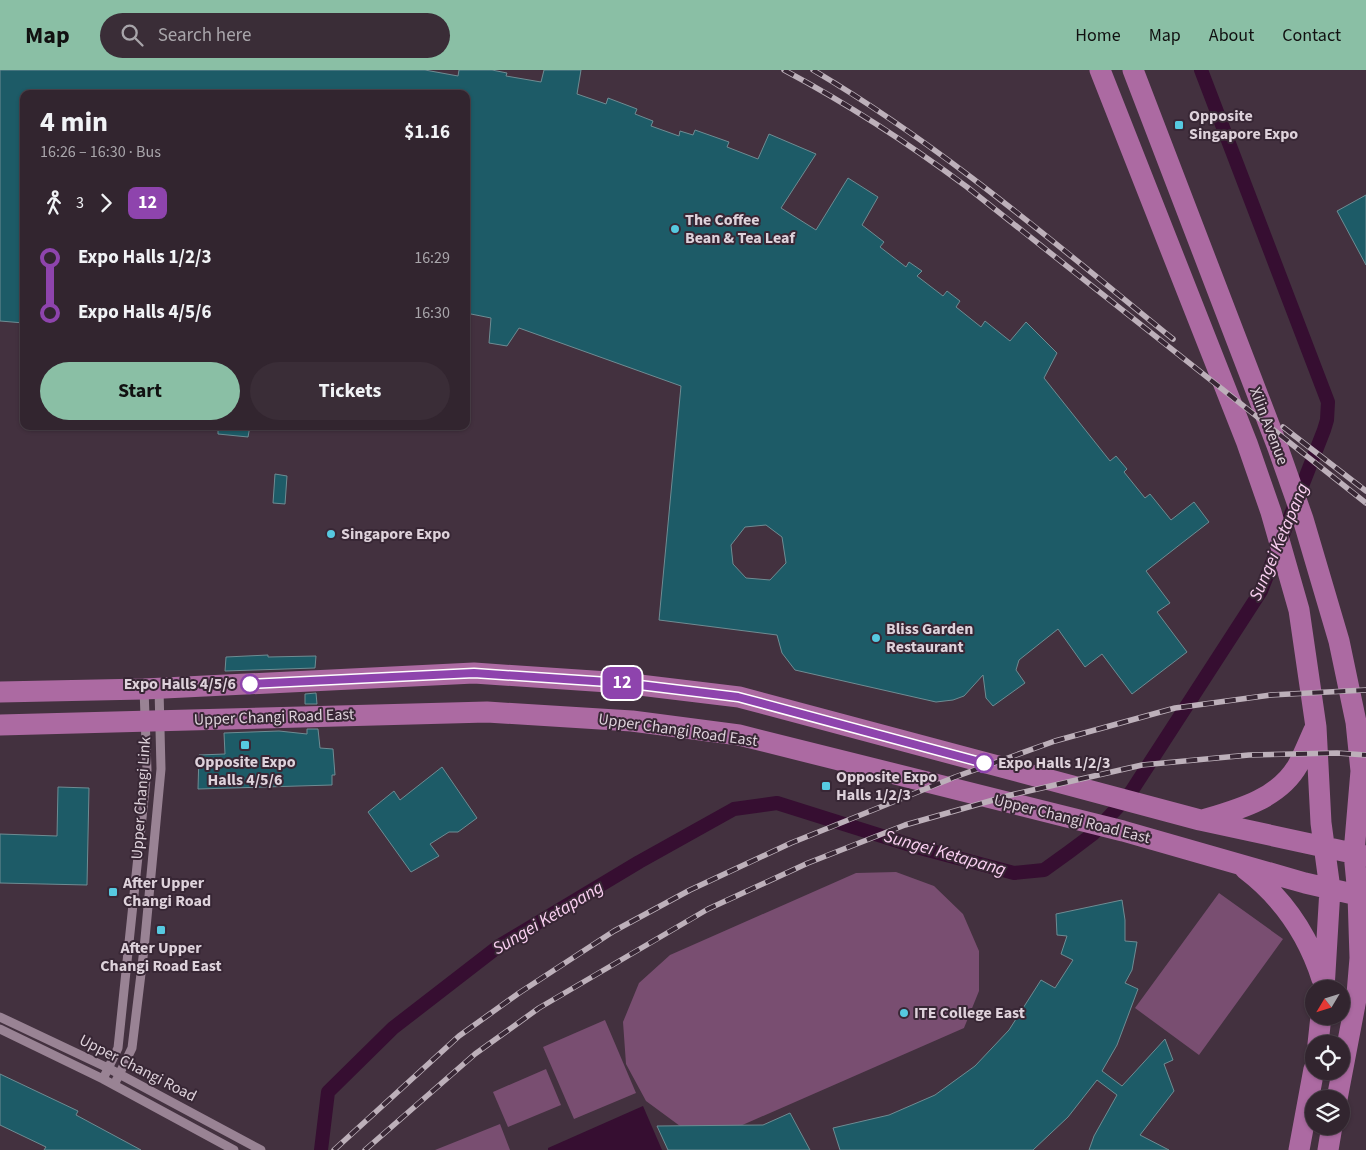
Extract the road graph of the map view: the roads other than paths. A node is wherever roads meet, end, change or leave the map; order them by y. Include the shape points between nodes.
1 (1100, 70) edge
2 (1133, 70) edge
3 (152, 689) junction
4 (0, 692) edge
5 (154, 722) junction
6 (0, 725) edge
7 (1316, 727) junction
8 (1363, 778) edge
9 (1200, 820) junction
10 (1324, 847) junction
11 (1360, 854) edge
12 (1236, 863) junction
13 (1330, 889) junction
14 (1362, 896) edge
15 (1366, 975) edge
16 (1321, 980) edge
17 (1324, 980) edge
18 (1357, 994) junction
19 (0, 1017) edge
20 (0, 1029) edge
21 (108, 1068) junction
22 (120, 1074) junction
23 (103, 1079) junction
24 (1312, 1080) edge
25 (114, 1085) junction
26 (1339, 1090) edge
27 (1330, 1135) edge
28 (234, 1150) edge
29 (261, 1150) edge
30 (1299, 1150) edge
31 (1328, 1150) edge

1 - 7 main road, Xilin Avenue via 1247,443 1271,512 1299,610
2 - 8 main road, Xilin Avenue via 1303,519 1339,641 1356,722
3 - 4 main road, Upper Changi Road East
3 - 5 street, Upper Changi Link
3 - 5 street, Upper Changi Link
3 - 9 main road, Upper Changi Road East via 474,673 623,683 738,697
5 - 6 main road, Upper Changi Road East
5 - 12 main road, Upper Changi Road East via 487,712 632,721 739,735 1123,831
5 - 21 street, Upper Changi Link via 118,1048
5 - 22 street, Upper Changi Link via 161,769 144,948 132,1048
7 - 9 main road via 1298,766 1283,784 1240,809
7 - 10 main road, Xilin Avenue
8 - 11 main road, Xilin Avenue
9 - 10 main road, Upper Changi Road East
10 - 11 main road, Upper Changi Road East
10 - 13 main road, Xilin Avenue
11 - 14 main road, Xilin Avenue
12 - 13 main road, Upper Changi Road East
12 - 16 main road via 1260,881 1292,917 1307,941
13 - 14 main road, Upper Changi Road East
13 - 17 main road, Xilin Avenue
14 - 18 main road, Xilin Avenue
15 - 18 main road
18 - 26 main road
19 - 21 street, Upper Changi Road
20 - 23 street, Upper Changi Road
21 - 22 street, Upper Changi Road
21 - 23 street, Upper Changi Link
22 - 25 street, Upper Changi Link
22 - 29 street, Upper Changi Road
23 - 25 street, Upper Changi Road
24 - 30 main road
25 - 28 street, Upper Changi Road
27 - 31 main road

